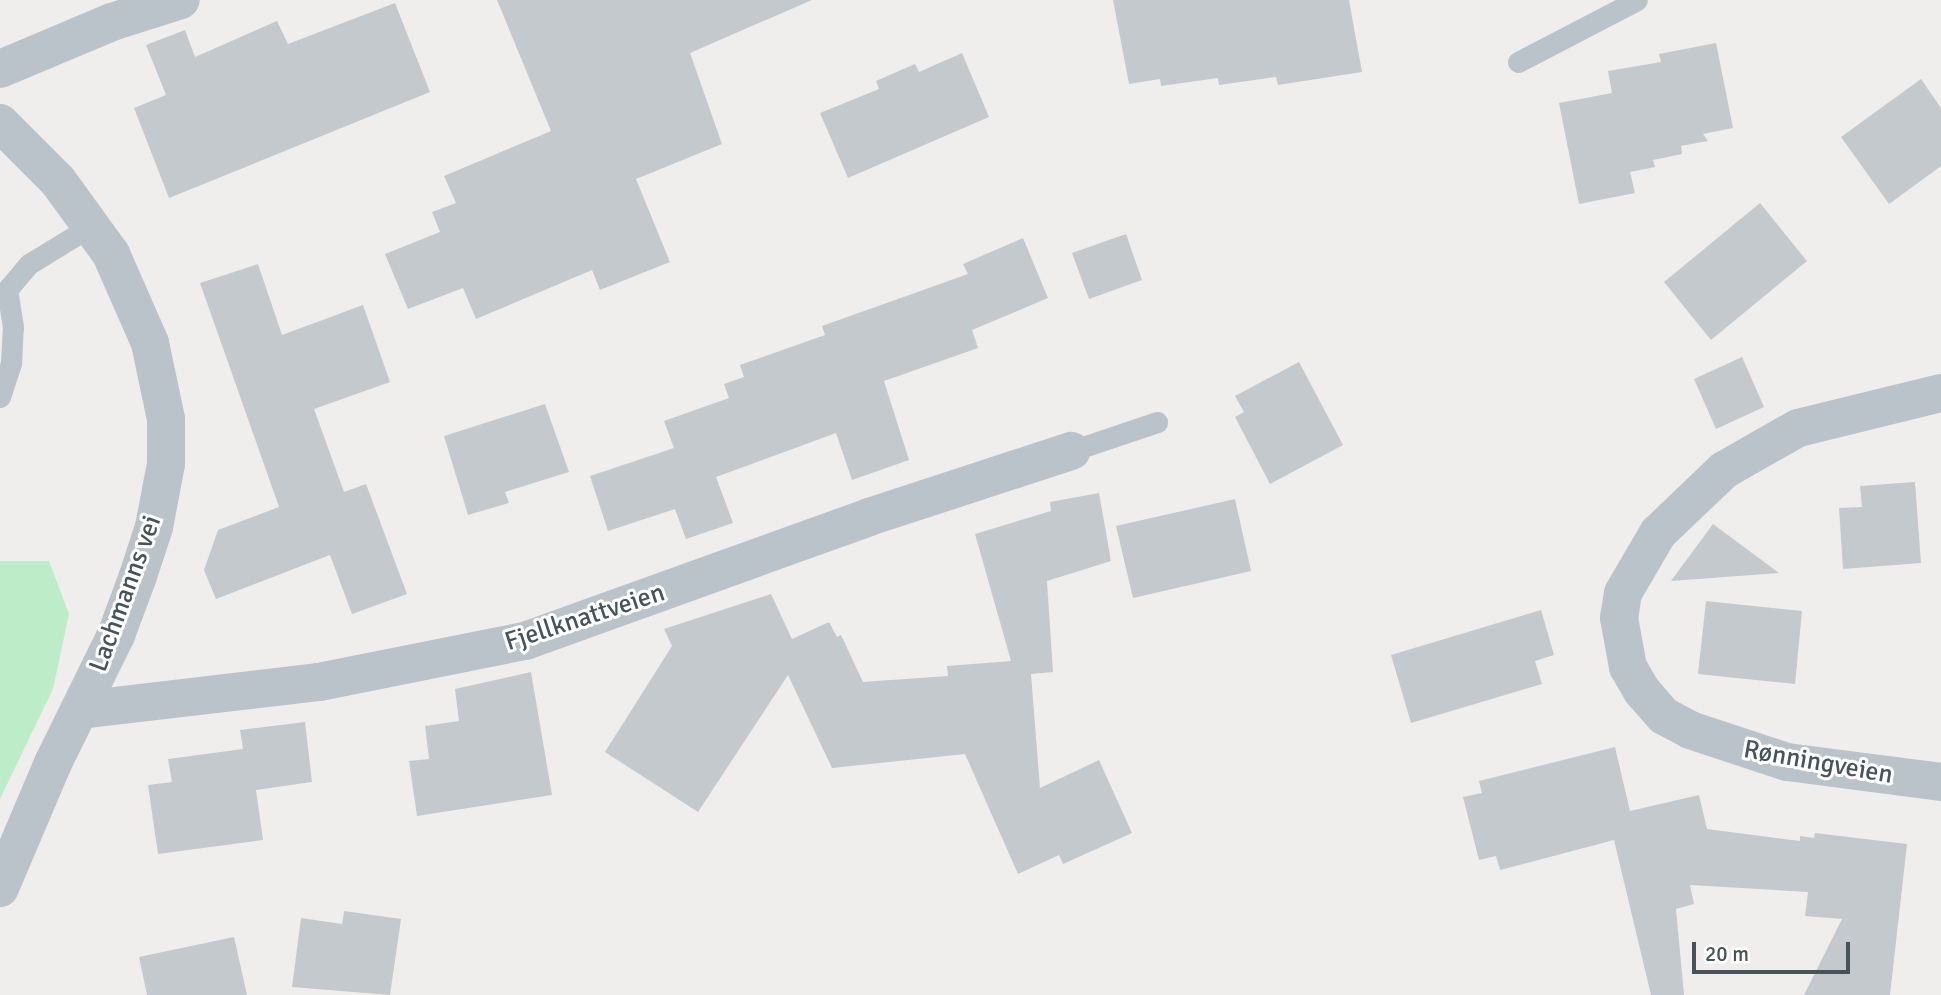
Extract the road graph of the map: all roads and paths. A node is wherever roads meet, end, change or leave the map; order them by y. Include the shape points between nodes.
1 (181, 0) edge
2 (1637, 0) edge
3 (1518, 62) dead end
4 (0, 69) edge
5 (0, 123) edge
6 (91, 226) junction
7 (1941, 393) edge
8 (0, 397) edge
9 (1157, 422) dead end
10 (1071, 451) joint
11 (80, 710) junction
12 (1941, 782) edge
13 (0, 888) edge

1 - 4 street via 112,22
2 - 3 lane
5 - 6 street, Lachmanns vei via 58,181
6 - 8 lane via 29,264 6,290 13,327 11,363
6 - 11 street, Lachmanns vei via 111,254 150,342 166,419 166,464 154,527 138,576
7 - 12 street, Rønningveien via 1798,428 1724,470 1658,533 1633,573 1619,618 1622,643 1642,691 1664,716 1700,735 1787,762
9 - 10 lane
10 - 11 street, Fjellknattveien via 858,521 525,641 319,682
11 - 13 street, Lachmanns vei

